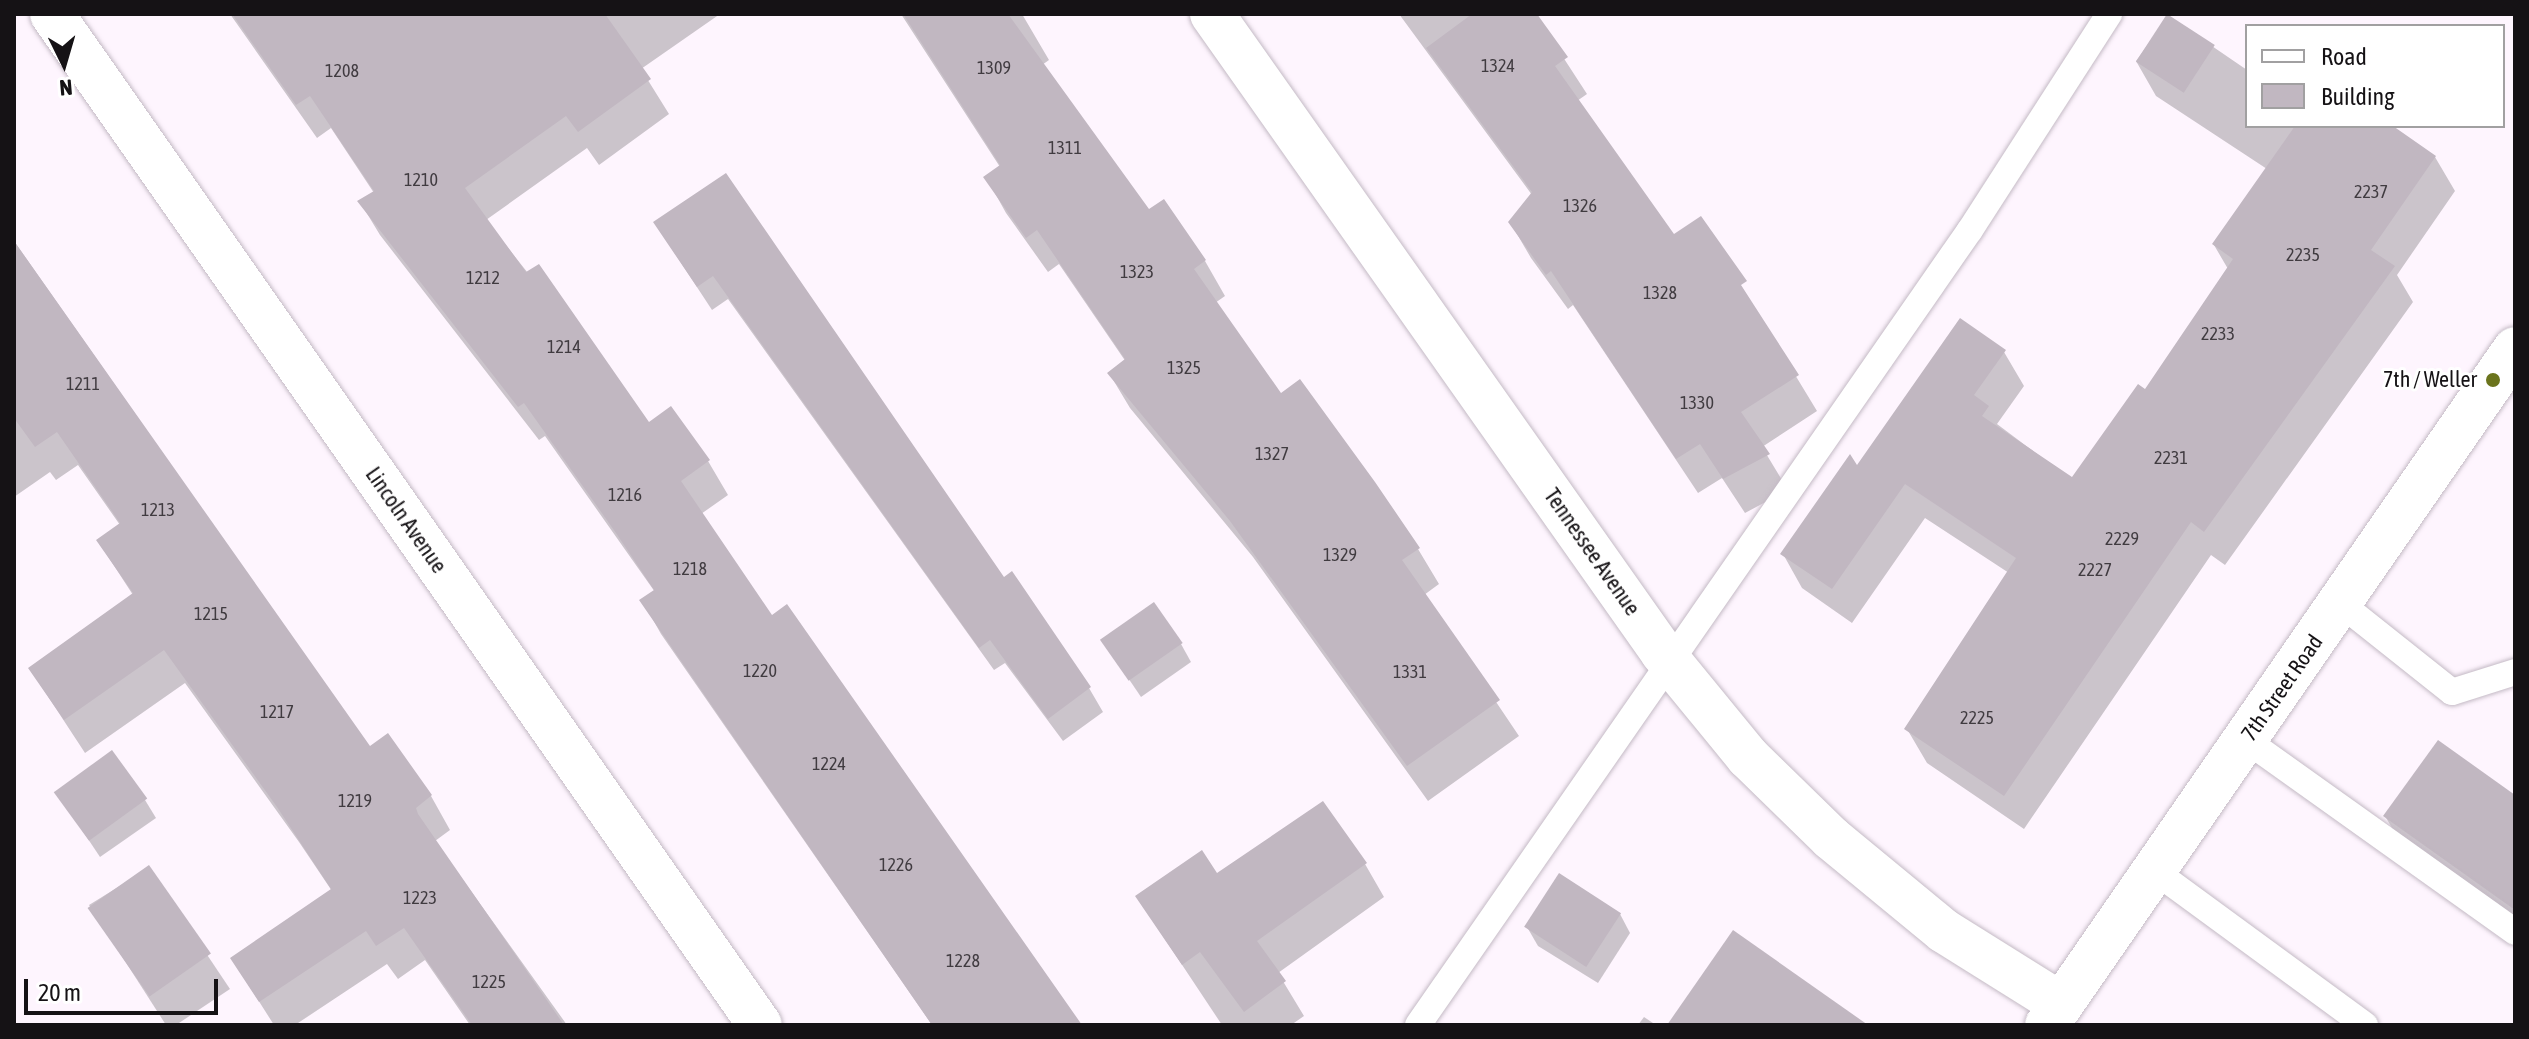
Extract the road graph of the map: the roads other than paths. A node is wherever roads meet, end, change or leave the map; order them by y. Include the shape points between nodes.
1 (52, 14) edge
2 (1212, 14) edge
3 (2109, 14) edge
4 (2515, 349) edge
5 (2340, 603) junction
6 (1670, 661) junction
7 (2515, 672) edge
8 (2246, 740) junction
9 (2156, 872) junction
10 (2515, 932) edge
11 (2054, 1015) edge
12 (760, 1025) edge
13 (1418, 1025) edge
14 (2365, 1025) edge

1 - 12 street, Lincoln Avenue
2 - 6 street, Tennessee Avenue
3 - 6 lane via 1970,230
4 - 5 street, 7th Street Road
5 - 7 lane via 2452,692
5 - 8 street, 7th Street Road
6 - 11 street, Tennessee Avenue via 1748,757 1831,838
6 - 13 lane
8 - 9 street, 7th Street Road
8 - 10 lane
9 - 11 street, 7th Street Road
9 - 14 lane

